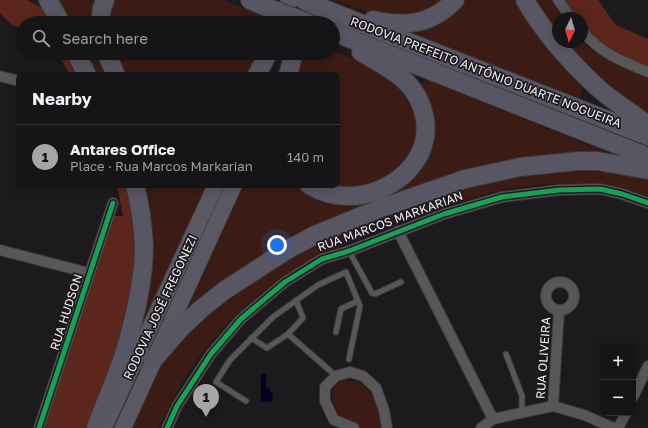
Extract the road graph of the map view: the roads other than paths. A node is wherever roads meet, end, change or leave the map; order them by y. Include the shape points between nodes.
1 (48, 0) edge
2 (105, 0) edge
3 (289, 0) edge
4 (455, 0) edge
5 (525, 0) edge
6 (558, 0) edge
7 (258, 3) edge
8 (315, 4) edge
9 (567, 12) edge
10 (57, 16) edge
11 (101, 16) edge
12 (285, 16) edge
13 (291, 16) edge
14 (307, 16) edge
15 (340, 37) edge
16 (340, 38) edge
17 (588, 39) edge
18 (80, 60) edge
19 (109, 60) edge
20 (264, 60) edge
21 (270, 60) edge
22 (290, 60) edge
23 (291, 60) edge
24 (86, 72) edge
25 (115, 72) edge
26 (258, 72) edge
27 (266, 72) edge
28 (284, 72) edge
29 (289, 72) edge
30 (648, 72) edge
31 (0, 76) edge
32 (16, 80) edge
33 (648, 124) edge
34 (648, 136) edge
35 (648, 157) edge
36 (648, 170) edge
37 (136, 188) edge
38 (215, 188) edge
39 (233, 188) edge
40 (316, 188) edge
41 (113, 203) dead end
42 (648, 203) edge
43 (398, 231) junction
44 (0, 250) edge
45 (349, 251) junction
46 (89, 272) junction
47 (401, 282) dead end
48 (296, 300) junction
49 (358, 301) junction
50 (559, 311) dead end
51 (336, 332) dead end
52 (288, 334) junction
53 (251, 338) junction
54 (506, 354) dead end
55 (348, 359) dead end
56 (154, 360) junction
57 (648, 366) edge
58 (336, 376) junction
59 (636, 391) edge
60 (246, 401) dead end
61 (553, 406) junction
62 (522, 412) junction
63 (624, 416) edge
64 (492, 419) junction
65 (39, 428) edge
66 (96, 428) edge
67 (104, 428) edge
68 (123, 428) edge
69 (167, 428) edge
70 (354, 428) edge
71 (387, 428) edge
72 (481, 428) edge
73 (614, 428) edge
74 (618, 428) edge

1 - 10 highway
2 - 11 highway
3 - 12 highway
4 - 8 highway via 425,21 410,24 376,21
5 - 33 highway via 558,48 593,83
6 - 9 street
7 - 13 highway, bridge
8 - 14 highway
8 - 34 highway, RODOVIA PREFEITO ANTÔNIO DUARTE NOGUEIRA
15 - 35 highway, RODOVIA PREFEITO ANTÔNIO DUARTE NOGUEIRA
16 - 40 highway via 408,84 417,96 423,112 425,139 420,154 411,168 398,180 382,189 347,196 330,194
17 - 30 street via 608,55
18 - 24 highway
19 - 25 highway
20 - 26 highway
21 - 27 highway
22 - 28 highway
23 - 29 highway
31 - 32 street
36 - 56 highway via 597,161 520,167 465,179 382,208 317,234 225,290 180,329
37 - 66 highway via 144,246 139,294 125,352
38 - 67 highway, RODOVIA JOSÉ FREGONEZI
39 - 56 highway, RODOVIA JOSÉ FREGONEZI
41 - 46 street, RUA HUDSON
42 - 43 street, RUA MARCOS MARKARIAN via 600,189 531,193 502,197
43 - 45 street, RUA MARCOS MARKARIAN
43 - 64 street
44 - 46 street
45 - 47 lane via 372,293
45 - 69 street, RUA MARCOS MARKARIAN via 322,259 285,282 241,319 211,354 177,406
46 - 65 street, RUA HUDSON
48 - 49 lane via 318,285 346,272
48 - 52 lane via 303,318
48 - 53 lane
49 - 51 lane via 341,309
49 - 55 lane via 360,306
50 - 61 street, RUA OLIVEIRA
52 - 53 lane via 267,348
52 - 58 lane
53 - 60 lane via 230,360 216,382
54 - 62 lane via 522,396
56 - 68 highway, RODOVIA JOSÉ FREGONEZI
57 - 59 street
58 - 70 street via 326,387 324,401 334,420
58 - 71 street via 350,372 363,376 376,388
61 - 62 street
61 - 73 street via 584,415
62 - 64 street
63 - 74 street
64 - 72 street

